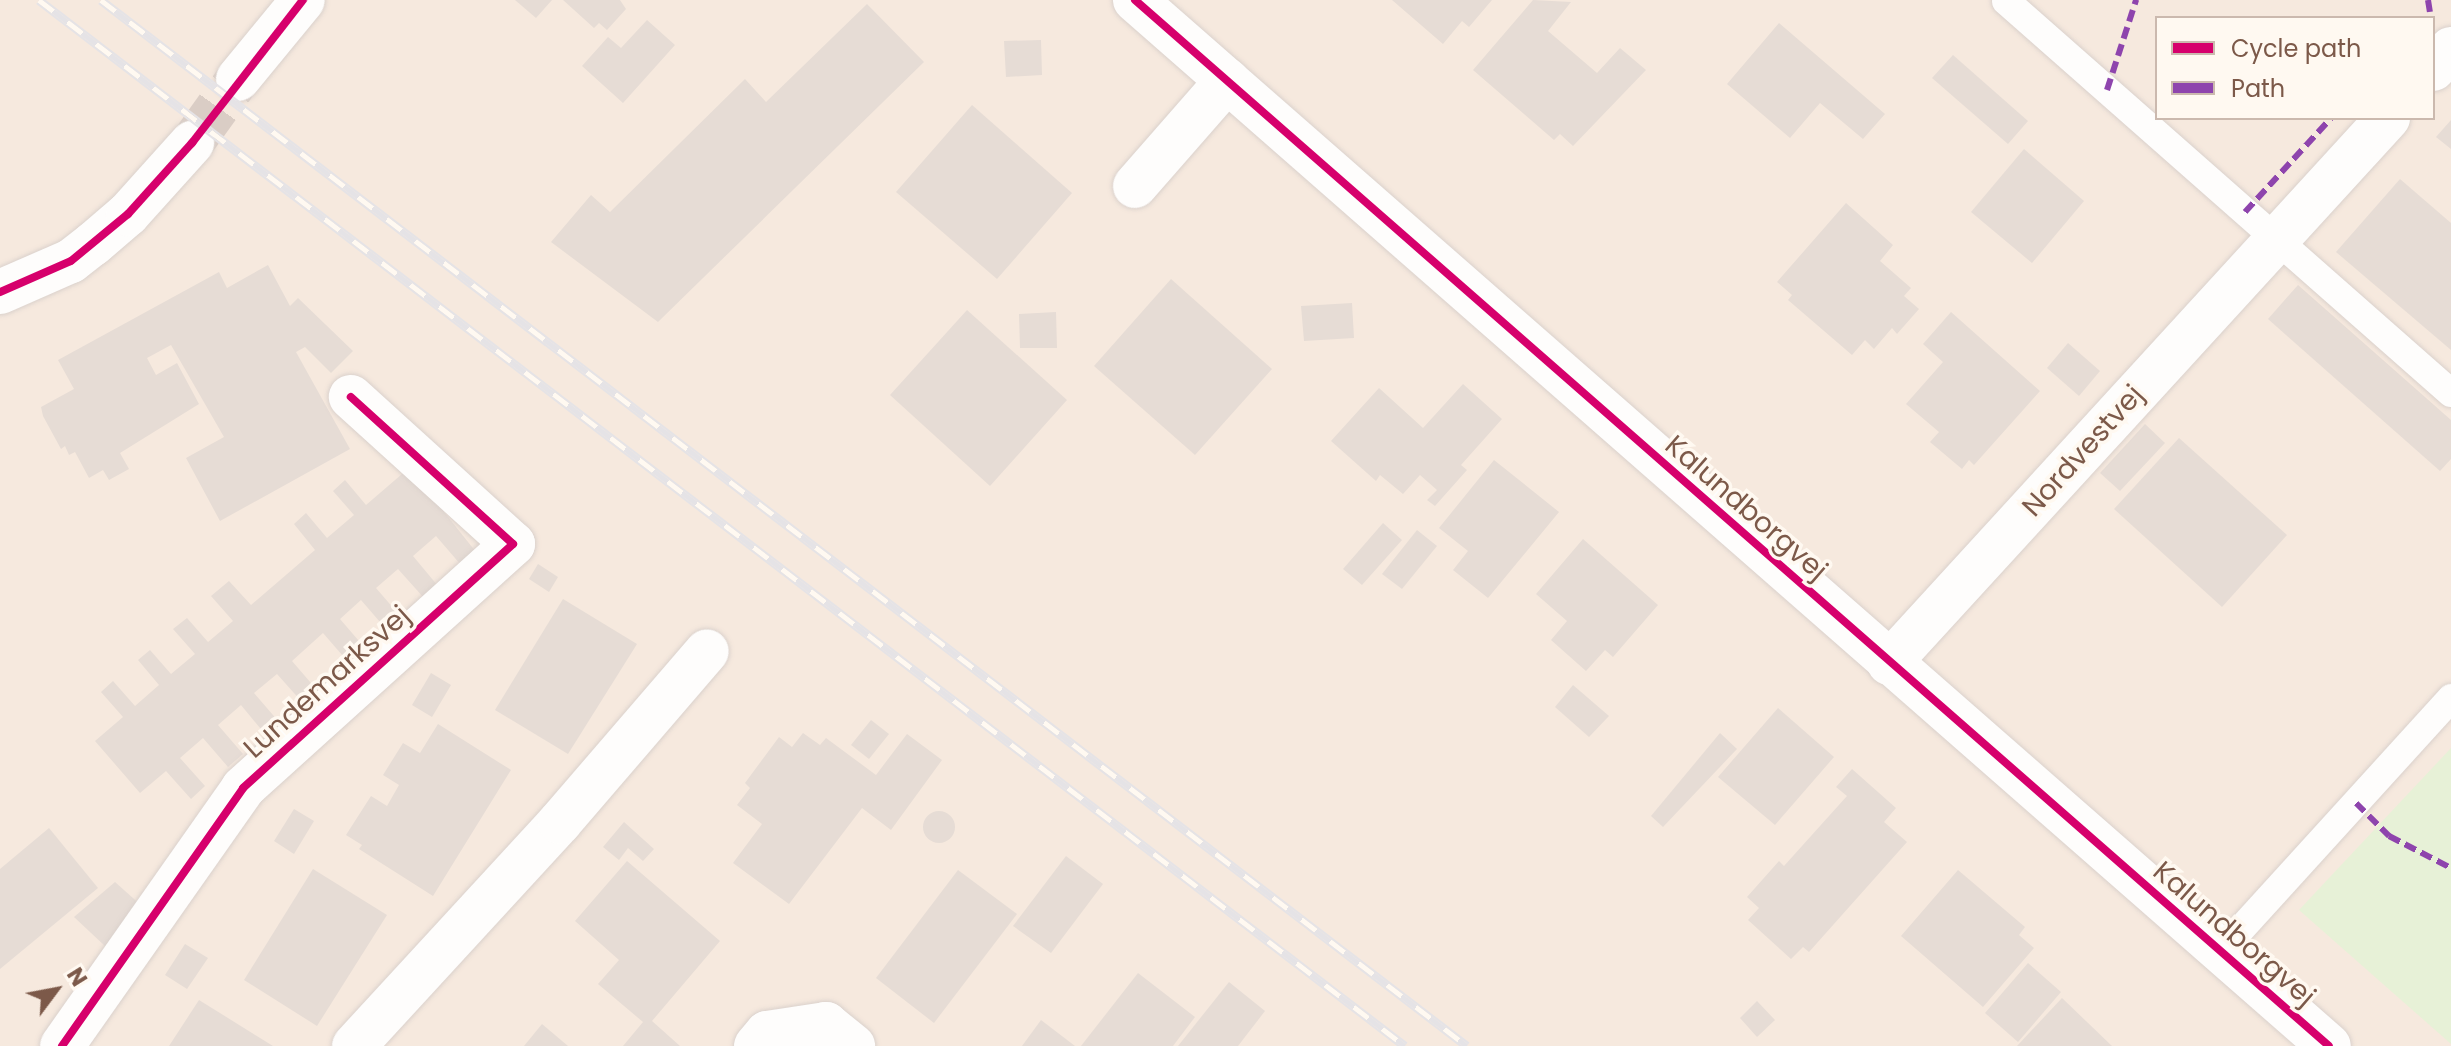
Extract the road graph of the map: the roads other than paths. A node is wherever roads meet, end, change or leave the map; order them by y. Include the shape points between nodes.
1 (303, 0) edge
2 (1135, 0) edge
3 (2006, 1) edge
4 (2451, 49) edge
5 (2435, 67) edge
6 (238, 79) tunnel mouth
7 (1227, 81) junction
8 (2386, 120) edge
9 (192, 143) tunnel mouth
10 (1135, 186) dead end
11 (2276, 240) junction
12 (0, 292) edge
13 (2451, 393) edge
14 (351, 397) dead end
15 (707, 651) dead end
16 (1889, 663) junction
17 (2451, 698) edge
18 (2221, 951) junction
19 (62, 1046) edge
20 (354, 1046) edge
21 (756, 1046) edge
22 (853, 1046) edge
23 (2329, 1046) edge

1 - 6 street
2 - 7 street, Kalundborgvej
3 - 11 lane
4 - 5 street
7 - 10 street
7 - 16 street, Kalundborgvej
8 - 11 street, Nordvestvej
9 - 12 street via 93,244 71,261
11 - 13 lane
11 - 16 street, Nordvestvej
14 - 19 street, Lundemarksvej via 513,544 243,788
15 - 20 street via 560,822
16 - 18 street, Kalundborgvej
17 - 18 lane
18 - 23 street, Kalundborgvej
21 - 22 street via 767,1033 813,1024 826,1024

